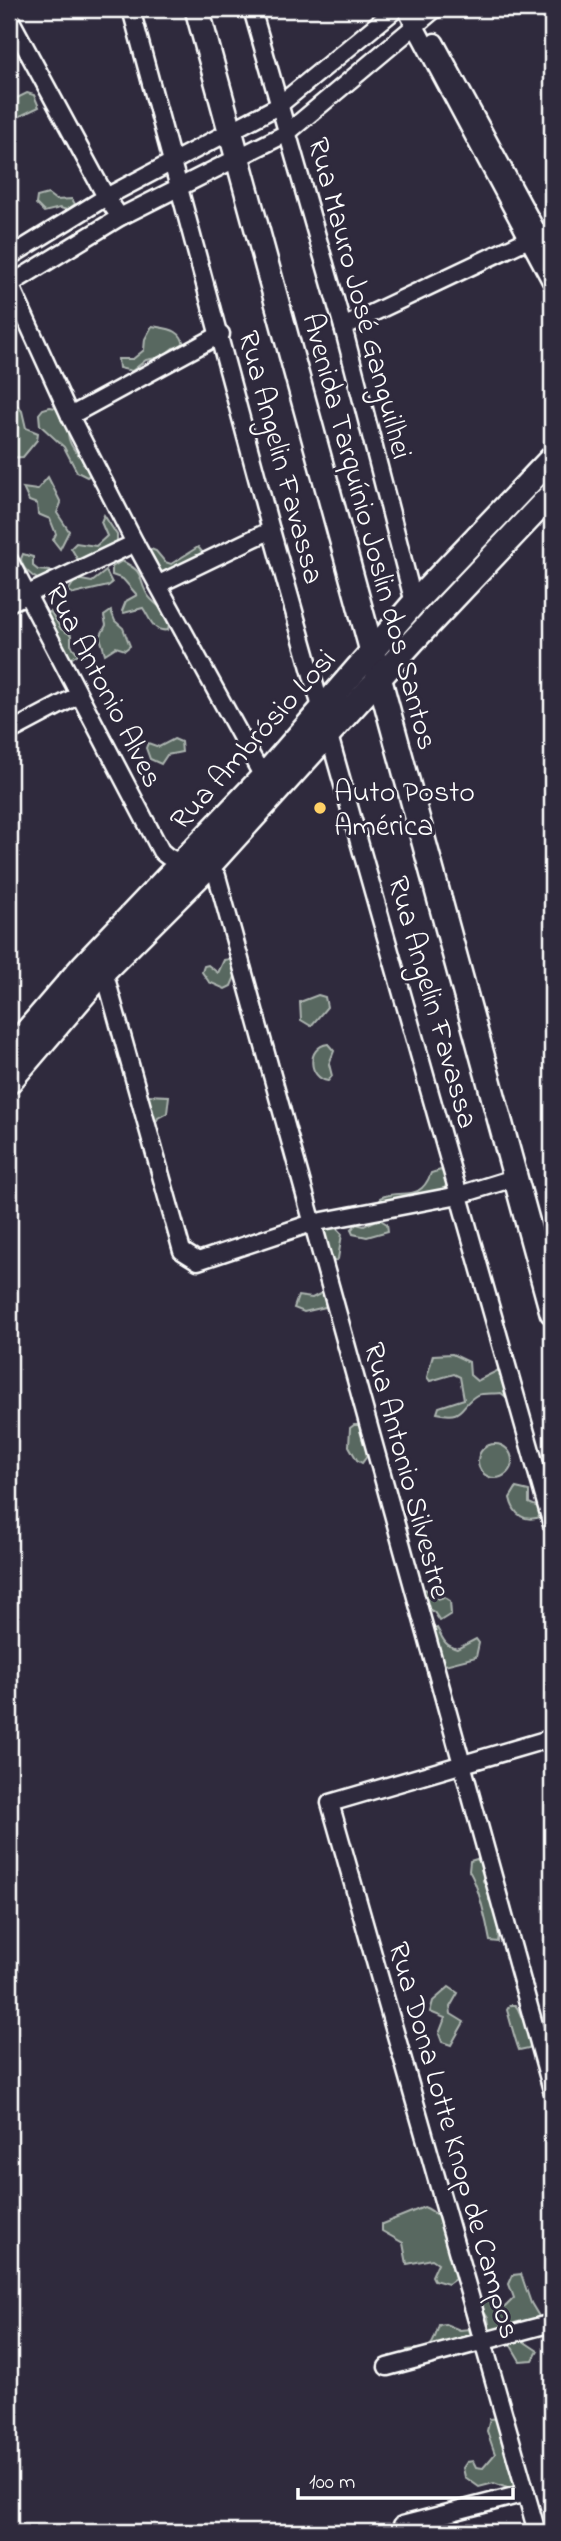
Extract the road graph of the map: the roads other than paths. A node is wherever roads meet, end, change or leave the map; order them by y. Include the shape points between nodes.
1 (131, 9) edge
2 (197, 9) edge
3 (252, 9) edge
4 (396, 9) edge
5 (406, 9) edge
6 (422, 16) edge
7 (9, 17) edge
8 (278, 106) junction
9 (231, 133) junction
10 (287, 133) junction
11 (238, 157) junction
12 (172, 160) junction
13 (180, 187) junction
14 (106, 197) junction
15 (120, 217) junction
16 (535, 237) junction
17 (9, 257) edge
18 (552, 259) edge
19 (552, 283) edge
20 (9, 284) edge
21 (343, 327) junction
22 (221, 334) junction
23 (70, 416) junction
24 (552, 458) edge
25 (552, 494) edge
26 (271, 530) junction
27 (135, 543) junction
28 (9, 560) edge
29 (159, 584) junction
30 (27, 594) junction
31 (9, 603) edge
32 (414, 603) junction
33 (371, 654) junction
34 (378, 681) junction
35 (77, 696) junction
36 (323, 709) junction
37 (9, 732) edge
38 (329, 733) junction
39 (268, 786) junction
40 (180, 865) junction
41 (208, 867) junction
42 (104, 971) junction
43 (9, 1052) edge
44 (10, 1079) edge
45 (514, 1178) junction
46 (459, 1195) junction
47 (312, 1223) junction
48 (552, 1312) edge
49 (552, 1525) edge
50 (552, 1738) edge
51 (460, 1763) junction
52 (552, 2090) edge
53 (552, 2323) edge
54 (483, 2342) junction
55 (387, 2367) dead end
56 (526, 2493) junction
57 (402, 2525) dead end
58 (537, 2532) edge

1 - 12 street, Rua Angelin Favassa
2 - 9 street, Avenida Tarquínio Joslin dos Santos
3 - 8 street, Rua Mauro José Ganguilhei
4 - 8 street
5 - 6 street
6 - 10 street
6 - 16 street
7 - 14 street
8 - 9 street
8 - 10 street, Rua Mauro José Ganguilhei
9 - 11 street, Avenida Tarquínio Joslin dos Santos
9 - 12 street
10 - 11 street
10 - 21 street, Rua Mauro José Ganguilhei
11 - 13 street
11 - 33 street, Avenida Tarquínio Joslin dos Santos
12 - 13 street, Rua Angelin Favassa
12 - 14 street
13 - 15 street
13 - 22 street, Rua Angelin Favassa
14 - 15 street
14 - 17 street
15 - 20 street
16 - 18 street
16 - 19 street
16 - 21 street
20 - 23 street
21 - 32 street, Rua Mauro José Ganguilhei
22 - 23 street
22 - 26 street, Rua Angelin Favassa
23 - 27 street
24 - 32 street, Rua Ambrósio Losi
25 - 34 street, Rua Ambrósio Losi
26 - 29 street
26 - 36 street, Rua Angelin Favassa
27 - 29 street
27 - 30 street
28 - 30 street, Rua Antonio Alves
29 - 39 street
30 - 31 street
30 - 35 street, Rua Antonio Alves
32 - 33 street, Rua Ambrósio Losi
33 - 34 street, Avenida Tarquínio Joslin dos Santos
33 - 36 street, Rua Ambrósio Losi
34 - 38 street, Rua Ambrósio Losi
34 - 45 street, Avenida Tarquínio Joslin dos Santos
35 - 37 street
35 - 40 street, Rua Antonio Alves via 161,851
36 - 38 street, Rua Angelin Favassa
36 - 39 street, Rua Ambrósio Losi
38 - 39 street, Rua Ambrósio Losi
38 - 46 street, Rua Angelin Favassa
39 - 40 street, Rua Ambrósio Losi
39 - 41 street, Rua Ambrósio Losi
40 - 41 street
40 - 43 street, Rua Ambrósio Losi via 83,965
41 - 42 street, Rua Ambrósio Losi
41 - 47 street, Rua Antonio Silvestre via 217,876
42 - 44 street, Rua Ambrósio Losi
42 - 47 street via 181,1251 198,1261
45 - 46 street
45 - 48 street, Avenida Tarquínio Joslin dos Santos
46 - 47 street
46 - 49 street, Rua Angelin Favassa
47 - 51 street, Rua Antonio Silvestre
50 - 51 street
51 - 52 street, Rua Antonio Silvestre
51 - 54 street, Rua Dona Lotte Knop de Campos via 330,1803
53 - 54 street
54 - 55 street
54 - 56 street, Rua Dona Lotte Knop de Campos
56 - 57 street
56 - 58 street, Rua Dona Lotte Knop de Campos

